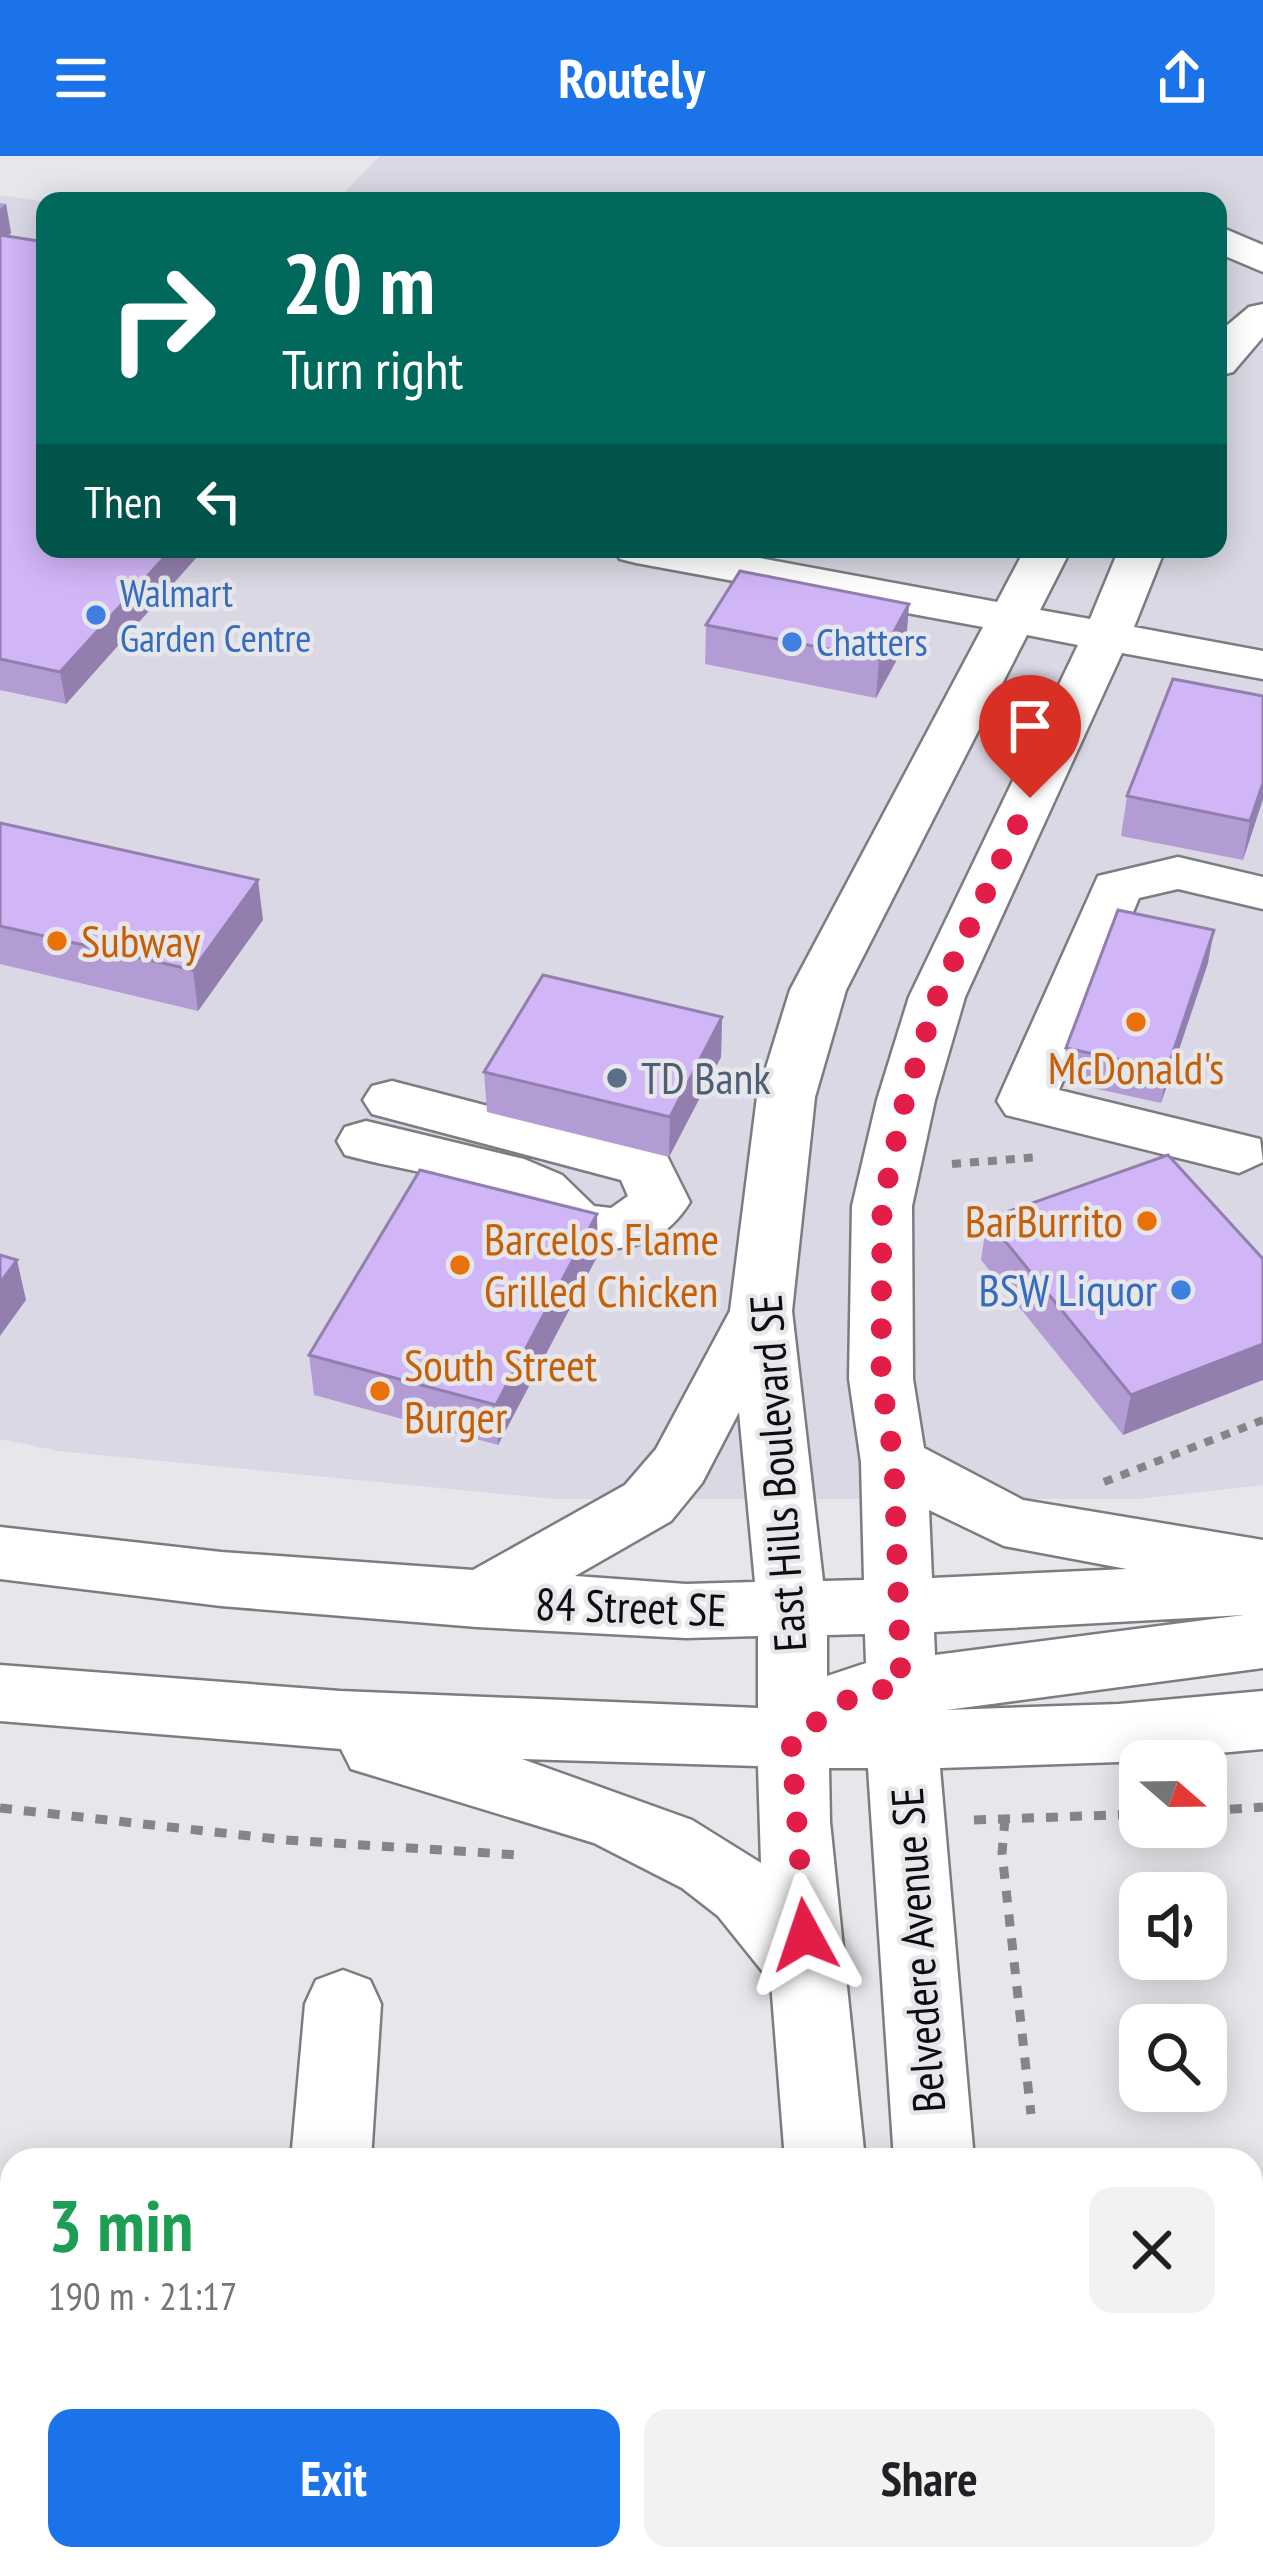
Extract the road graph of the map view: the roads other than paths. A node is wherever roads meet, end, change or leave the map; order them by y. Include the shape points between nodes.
1 (1227, 242) edge
2 (1263, 260) edge
3 (1263, 286) edge
4 (1227, 301) edge
5 (1263, 316) edge
6 (1227, 348) edge
7 (695, 558) edge
8 (815, 558) edge
9 (1043, 558) edge
10 (1102, 558) edge
11 (1137, 558) edge
12 (1014, 607) junction
13 (1102, 619) junction
14 (1263, 636) edge
15 (1263, 665) edge
16 (1117, 887) junction
17 (1263, 893) edge
18 (1263, 915) edge
19 (1239, 1153) dead end
20 (761, 1311) junction
21 (894, 1462) junction
22 (0, 1552) edge
23 (1263, 1564) edge
24 (1263, 1587) edge
25 (477, 1600) junction
26 (901, 1606) junction
27 (791, 1612) junction
28 (1263, 1640) edge
29 (0, 1694) edge
30 (902, 1713) junction
31 (277, 1719) junction
32 (1263, 1720) edge
33 (791, 1740) junction
34 (808, 1973) junction
35 (344, 2004) dead end
36 (332, 2148) edge
37 (824, 2148) edge
38 (933, 2148) edge

1 - 2 street
3 - 4 street
5 - 6 street
7 - 12 street
8 - 12 street
9 - 12 street, East Hills Boulevard SE
10 - 13 street
11 - 13 street
12 - 13 street
12 - 20 street, East Hills Boulevard SE via 818,990 786,1097
13 - 14 street
13 - 15 street
13 - 21 street via 937,997 905,1100 882,1206 881,1379
16 - 17 street via 1178,873
16 - 18 street
16 - 19 street via 1026,1102
20 - 25 street via 679,1466 648,1503
20 - 27 street, East Hills Boulevard SE
21 - 23 street via 1004,1520
21 - 26 street
22 - 25 street, 84 Street SE
24 - 26 street, 84 Street SE
25 - 27 street, 84 Street SE
26 - 27 street, 84 Street SE
26 - 30 street
27 - 33 street, East Hills Boulevard SE
28 - 30 street
29 - 31 street
30 - 32 street via 1194,1729
30 - 33 street
30 - 38 street, Belvedere Avenue SE
31 - 33 street
31 - 34 street via 572,1806 672,1844 745,1893
33 - 34 street
34 - 37 street
35 - 36 street

